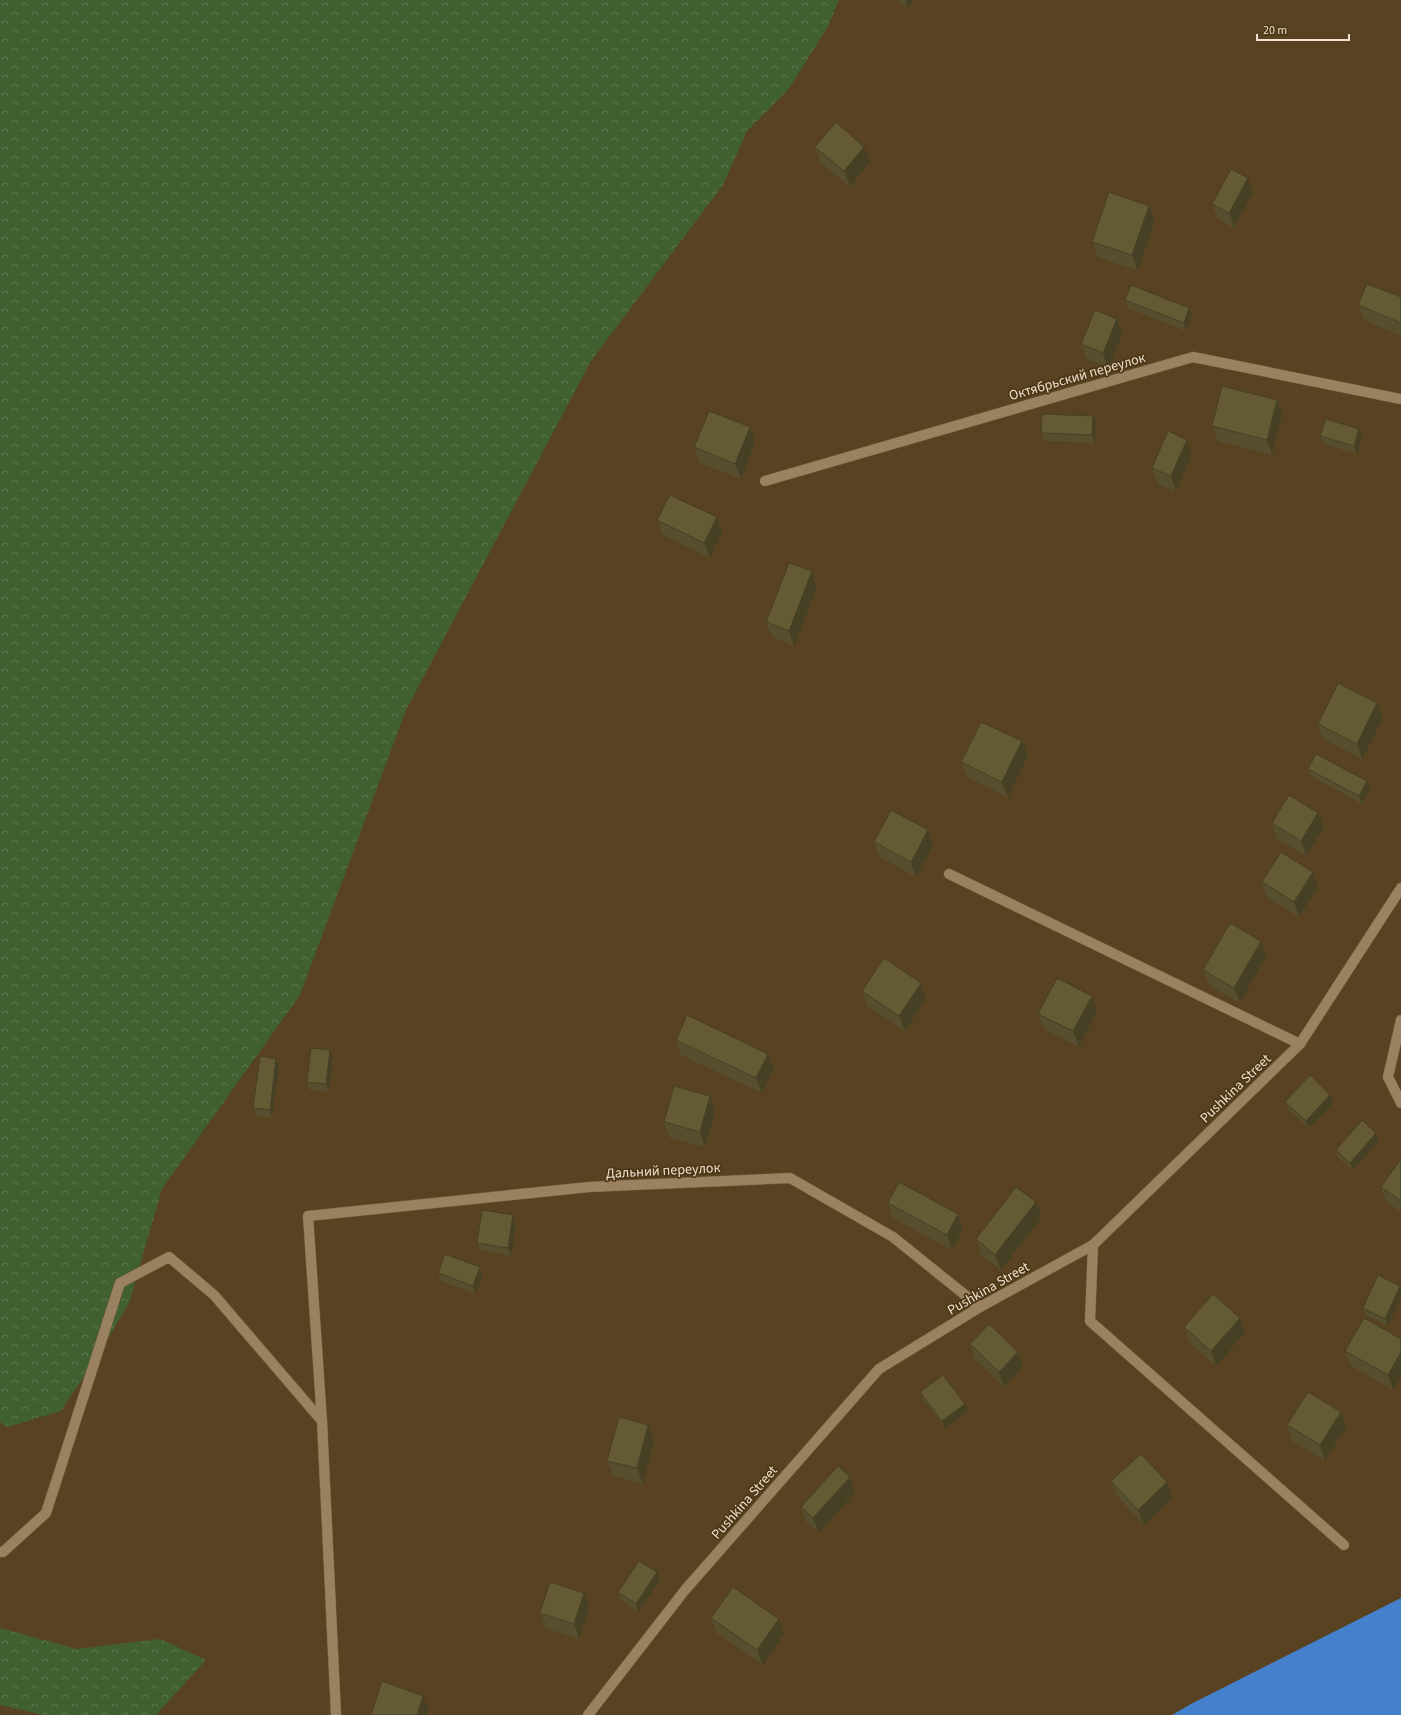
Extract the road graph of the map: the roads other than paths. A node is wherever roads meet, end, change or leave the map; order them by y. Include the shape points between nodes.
1 (1401, 399) edge
2 (765, 481) dead end
3 (949, 874) dead end
4 (1401, 888) edge
5 (1401, 1020) edge
6 (1300, 1044) junction
7 (1401, 1103) edge
8 (1093, 1245) junction
9 (980, 1307) junction
10 (322, 1421) junction
11 (1344, 1545) dead end
12 (0, 1552) edge
13 (336, 1715) edge
14 (588, 1715) edge

1 - 2 street, Октябрьский переулок via 1193,357
3 - 6 street
4 - 6 street, Pushkina Street
5 - 7 street via 1388,1076
6 - 8 street, Pushkina Street
8 - 9 street, Pushkina Street
8 - 11 street via 1090,1321
9 - 10 street, Дальний переулок via 893,1237 790,1178 588,1187 308,1216
9 - 14 street, Pushkina Street via 879,1369 685,1590
10 - 12 street via 214,1294 170,1257 120,1283 46,1513
10 - 13 street

